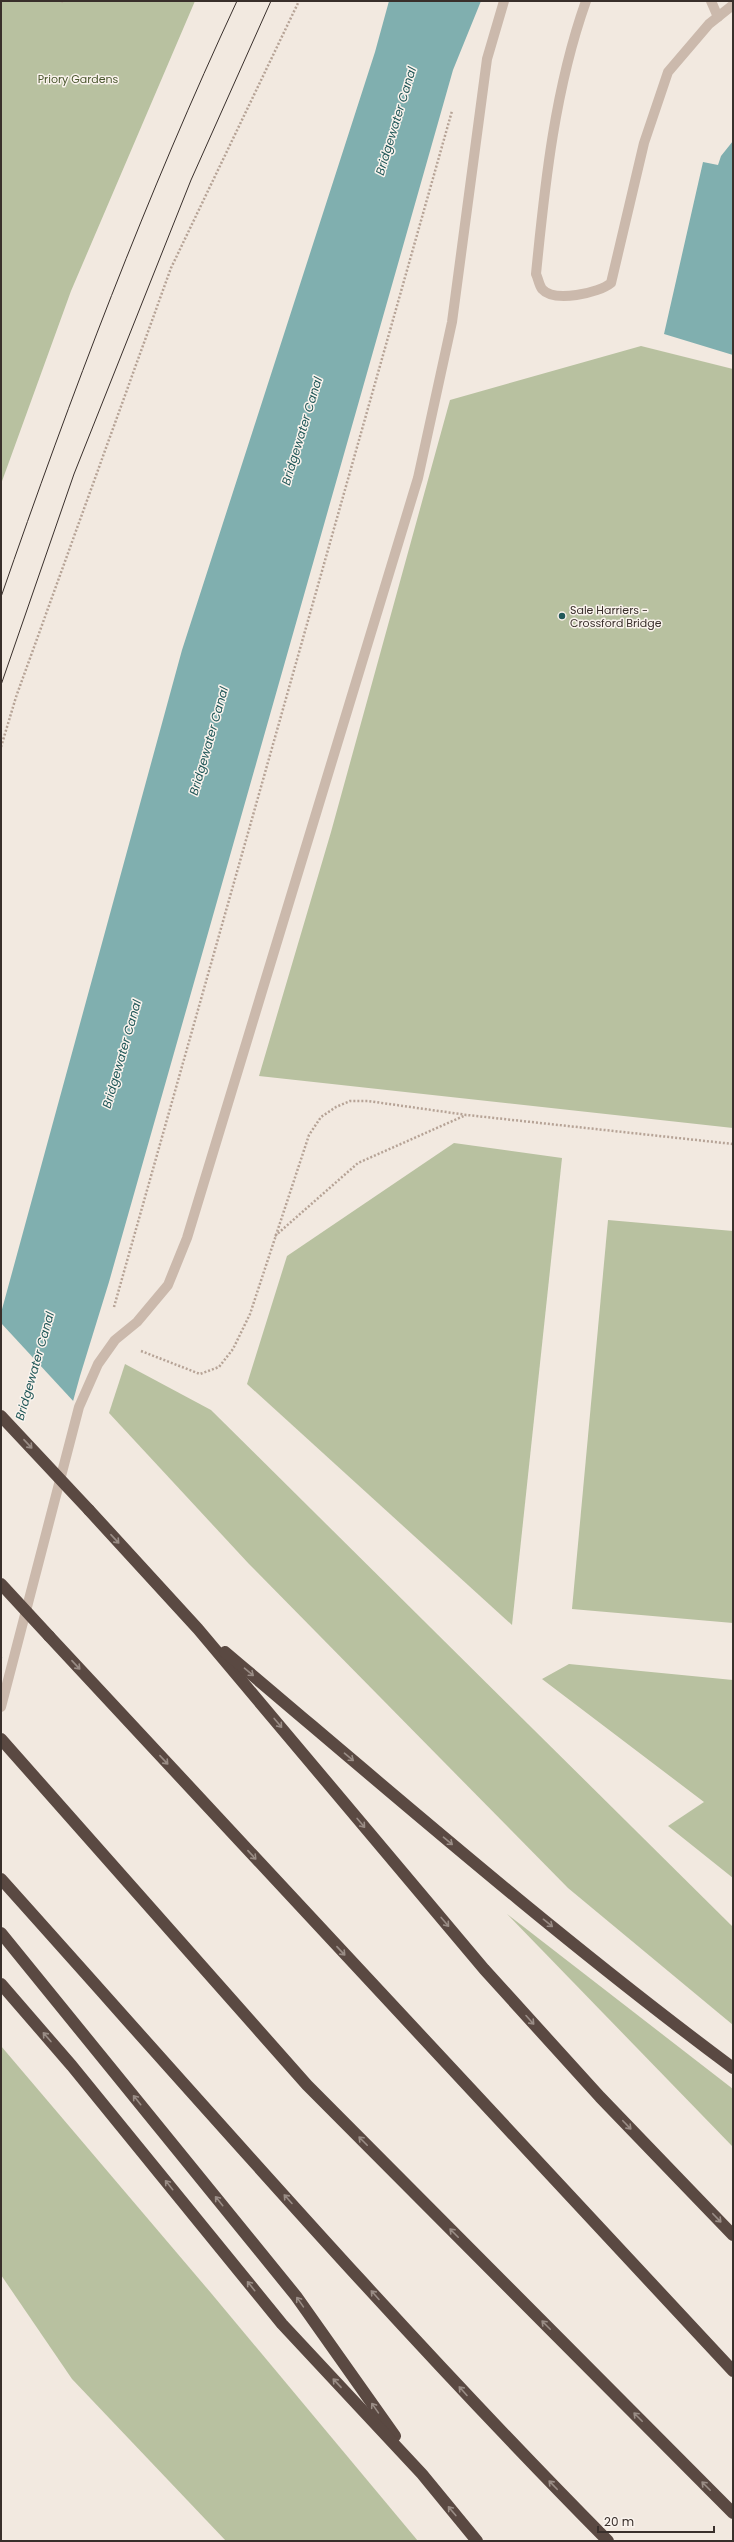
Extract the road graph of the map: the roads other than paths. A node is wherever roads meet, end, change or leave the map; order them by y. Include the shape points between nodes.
1 (504, 1) edge
2 (586, 1) edge
3 (711, 1) edge
4 (733, 5) edge
5 (718, 17) junction
6 (1, 1416) edge
7 (1, 1584) edge
8 (198, 1629) junction
9 (1, 1707) edge
10 (1, 1739) edge
11 (1, 1879) edge
12 (1, 1933) edge
13 (1, 1984) edge
14 (733, 2068) edge
15 (733, 2235) edge
16 (733, 2372) edge
17 (422, 2474) junction
18 (733, 2514) edge
19 (477, 2541) edge
20 (608, 2541) edge

1 - 9 lane via 487,59 452,322 418,478 187,1238 168,1285 137,1322 115,1340 98,1364 79,1407
2 - 5 lane via 572,42 546,176 536,274 542,288 550,295 562,296 596,291 611,283 644,143 668,72
3 - 5 lane
4 - 5 lane
6 -> 8 highway, bridge
7 -> 16 highway, bridge
8 -> 14 highway via 468,1858 642,2000
8 -> 15 highway via 484,1969 600,2097
18 -> 10 highway via 306,2085
20 -> 11 highway via 473,2402
17 -> 12 highway via 296,2296
17 -> 13 highway via 282,2324 72,2066
19 -> 17 highway

